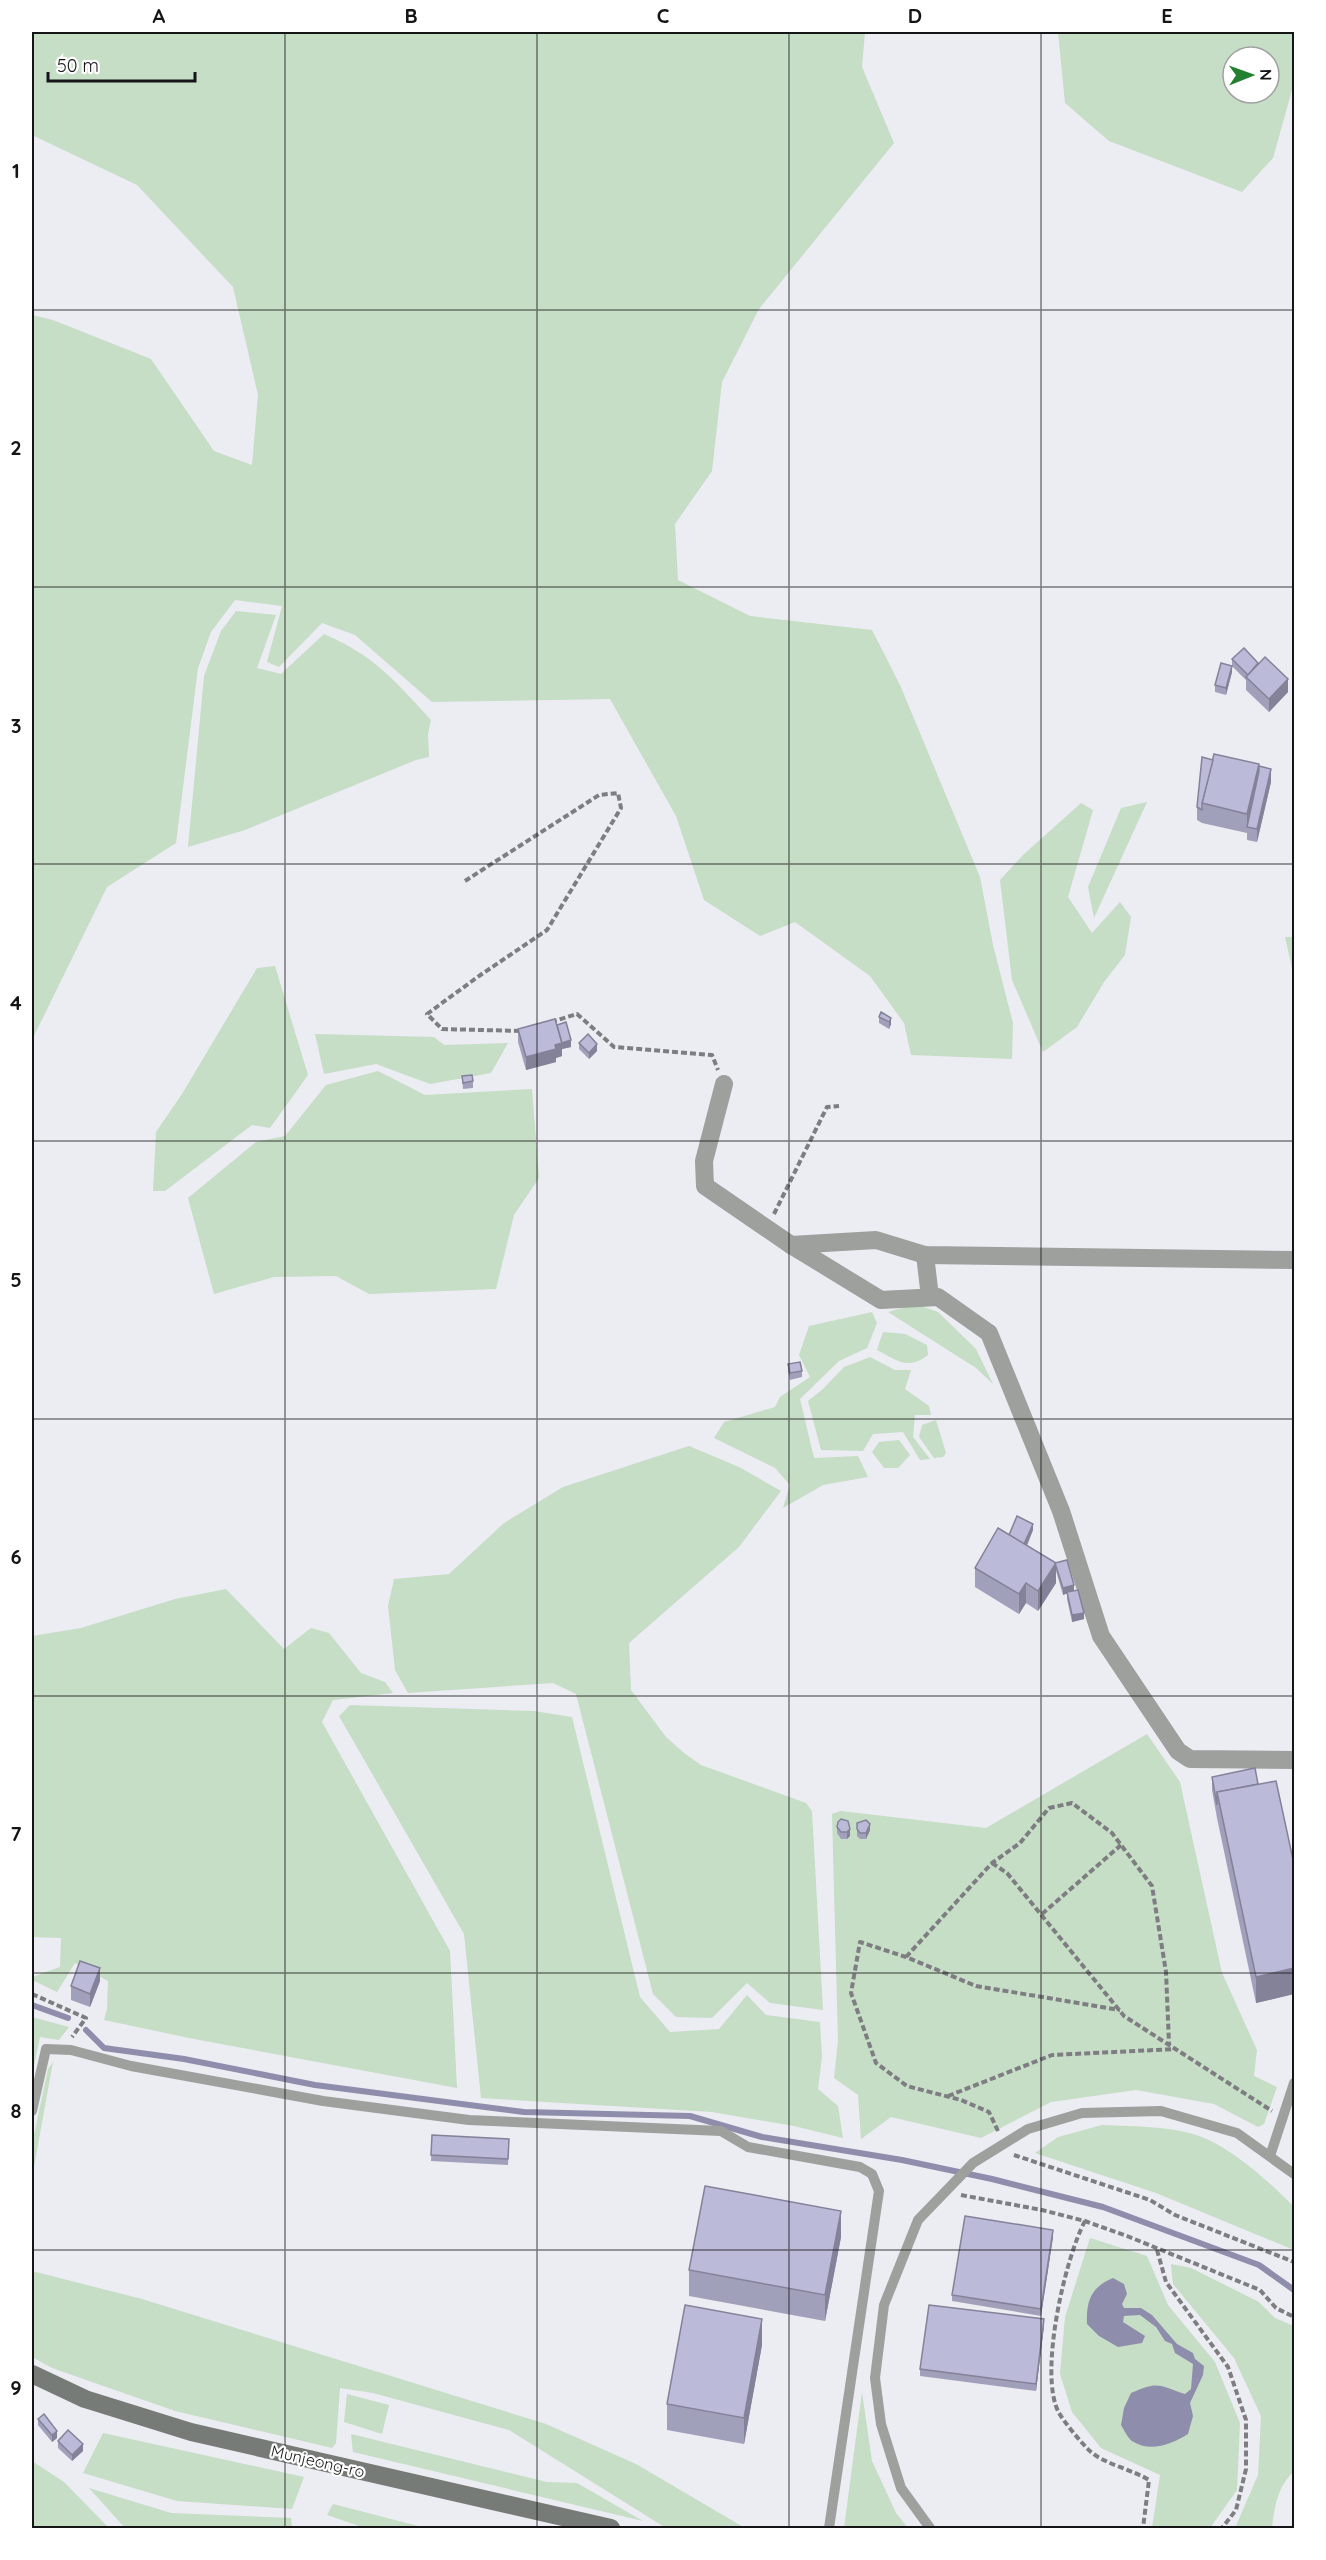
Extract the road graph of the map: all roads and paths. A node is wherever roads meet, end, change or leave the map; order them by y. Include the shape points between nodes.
1 (465, 881) dead end
2 (548, 1023) edge
3 (527, 1029) edge
4 (724, 1084) joint
5 (839, 1106) dead end
6 (767, 1229) junction
7 (791, 1245) junction
8 (925, 1255) junction
9 (1294, 1260) edge
10 (930, 1298) junction
11 (1294, 1760) edge
12 (1121, 1845) junction
13 (992, 1863) junction
14 (1042, 1914) junction
15 (906, 1958) junction
16 (32, 1994) edge
17 (1120, 2010) junction
18 (1169, 2044) junction
19 (1176, 2049) junction
20 (62, 2050) junction
21 (1294, 2083) edge
22 (947, 2097) junction
23 (32, 2111) edge
24 (1283, 2118) junction
25 (1000, 2146) junction
26 (1270, 2156) junction
27 (1294, 2174) edge
28 (950, 2188) junction
29 (1085, 2221) junction
30 (1157, 2250) junction
31 (1294, 2262) edge
32 (1294, 2317) edge
33 (32, 2374) edge
34 (611, 2529) edge
35 (829, 2529) edge
36 (930, 2529) edge
37 (1143, 2529) edge
38 (1222, 2529) edge

1 - 3 path via 599,795 618,793 621,808 547,930 427,1014 442,1029
2 - 4 path via 578,1014 614,1047 712,1055
4 - 6 street via 704,1161 705,1186
5 - 6 path via 827,1107
6 - 7 street
7 - 8 street via 876,1240
7 - 10 street via 880,1300
8 - 9 street
8 - 10 street
10 - 11 street via 938,1297 989,1333 1061,1511 1101,1636 1178,1750 1190,1759
12 - 13 path via 1112,1833 1072,1803 1049,1808 1020,1843
12 - 14 path
12 - 18 path via 1152,1886 1166,1972
13 - 14 path via 1007,1873
13 - 15 path
14 - 17 path
15 - 17 path via 976,1986
15 - 22 path via 860,1942 850,1993 876,2063 907,2086
16 - 20 path via 86,2018
17 - 18 path
18 - 19 path
19 - 22 path via 1052,2055
19 - 24 path
20 - 23 lane via 46,2049
20 - 35 lane via 323,2101 468,2120 721,2132 748,2146 860,2167 872,2174 879,2192
21 - 24 lane
22 - 25 path via 989,2112
24 - 26 lane
25 - 26 lane via 1029,2129 1082,2113 1161,2111 1237,2133
25 - 28 lane via 973,2163
25 - 31 path via 1150,2200 1175,2215
26 - 27 lane
28 - 29 path
28 - 36 lane via 918,2220 884,2305 874,2378 881,2424 901,2488
29 - 30 path
29 - 37 path via 1058,2306 1051,2378 1059,2412 1092,2453 1149,2480
30 - 32 path via 1260,2290 1276,2308
30 - 38 path via 1166,2282 1228,2367 1246,2420 1243,2479 1236,2510
33 - 34 main road, Munjeong-ro via 85,2399 191,2432

